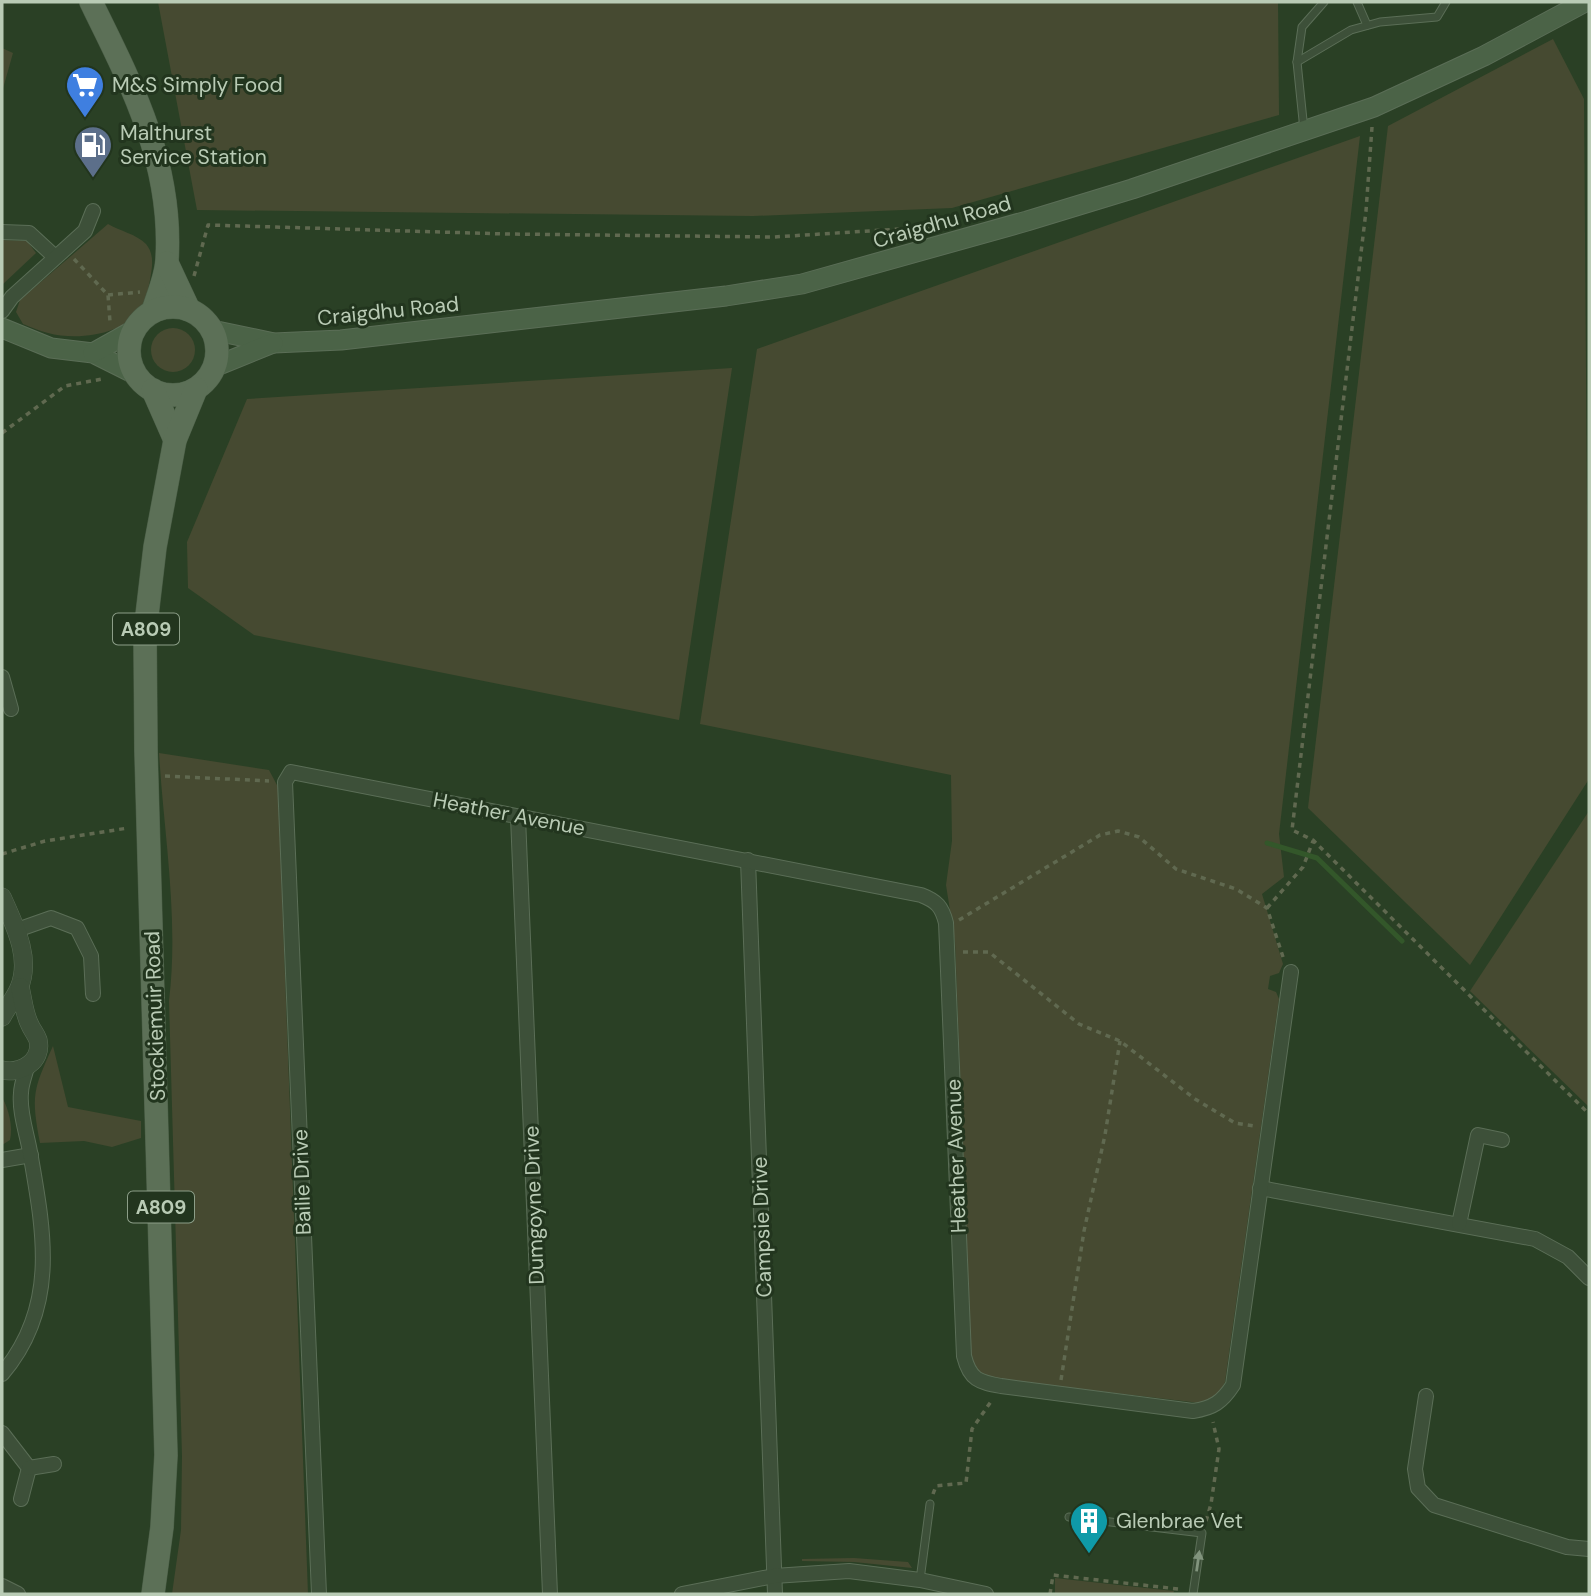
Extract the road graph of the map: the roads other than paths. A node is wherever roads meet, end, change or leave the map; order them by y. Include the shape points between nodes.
1 (91, 2) edge
2 (1324, 2) edge
3 (1357, 2) edge
4 (1446, 2) edge
5 (1585, 2) edge
6 (1367, 25) junction
7 (1297, 62) junction
8 (1304, 130) junction
9 (93, 211) dead end
10 (2, 232) edge
11 (55, 257) junction
12 (167, 263) junction
13 (150, 301) junction
14 (189, 310) junction
15 (2, 311) edge
16 (2, 328) edge
17 (122, 330) junction
18 (212, 330) junction
19 (274, 343) junction
20 (93, 353) junction
21 (214, 367) junction
22 (135, 374) junction
23 (195, 389) junction
24 (153, 390) junction
25 (175, 440) junction
26 (2, 677) edge
27 (11, 709) dead end
28 (288, 777) joint
29 (519, 817) junction
30 (748, 860) junction
31 (2, 897) edge
32 (17, 930) junction
33 (1291, 972) road end
34 (20, 986) junction
35 (93, 994) dead end
36 (2, 1019) edge
37 (30, 1025) junction
38 (27, 1067) junction
39 (3, 1070) edge
40 (20, 1094) junction
41 (1502, 1140) dead end
42 (31, 1155) junction
43 (2, 1160) edge
44 (1260, 1188) junction
45 (1459, 1224) junction
46 (1589, 1278) edge
47 (2, 1374) edge
48 (1426, 1396) dead end
49 (2, 1433) edge
50 (54, 1464) dead end
51 (29, 1468) junction
52 (21, 1500) dead end
53 (930, 1504) road end
54 (1069, 1517) dead end
55 (1589, 1549) edge
56 (774, 1576) junction
57 (920, 1580) junction
58 (2, 1586) edge
59 (1193, 1592) edge
60 (18, 1594) edge
61 (153, 1594) edge
62 (319, 1594) edge
63 (550, 1594) edge
64 (682, 1594) edge
65 (775, 1594) edge
66 (986, 1594) edge

1 - 12 main road via 135,91 158,159
2 - 7 lane via 1303,27
3 - 6 lane
4 - 6 lane via 1437,17
5 - 8 main road, Craigdhu Road via 1374,107
6 - 7 lane
7 - 8 lane
8 - 19 main road, Craigdhu Road via 1027,221 802,284 405,333
9 - 11 street via 85,231
10 - 11 street via 29,233
11 - 15 street
12 - 13 main road
12 - 14 main road
13 - 14 main road
13 - 17 main road via 145,316
14 - 18 main road
16 - 20 main road via 51,348
17 - 20 main road
17 - 22 main road
18 - 19 main road, Craigdhu Road
18 - 21 main road via 217,355
19 - 21 main road, Craigdhu Road
20 - 22 main road
21 - 23 main road
22 - 24 main road
23 - 24 main road via 174,394
23 - 25 main road, Stockiemuir Road / A809
24 - 25 main road
25 - 61 main road, Stockiemuir Road / A809 via 145,632 166,1430 162,1527
26 - 27 street
28 - 29 street, Heather Avenue
28 - 62 street, Bailie Drive
29 - 30 street, Heather Avenue
29 - 63 street, Dumgoyne Drive
30 - 44 street, Heather Avenue via 921,895 942,909 964,1356 972,1376 981,1382 1193,1411 1224,1400 1233,1385
30 - 56 street, Campsie Drive
31 - 32 street
32 - 34 street via 23,964
32 - 35 street via 51,918 77,928 91,956
33 - 44 street
34 - 36 street
34 - 37 street
36 - 37 street
37 - 38 street via 38,1047
38 - 39 street
38 - 40 street
39 - 40 street
40 - 42 street
41 - 45 street via 1478,1135
42 - 43 street
42 - 47 street via 43,1229 43,1280 26,1338
44 - 45 street
45 - 46 street via 1535,1239 1568,1257
48 - 55 street via 1415,1469 1418,1488 1434,1505 1567,1547
49 - 51 street
50 - 51 street
51 - 52 street
53 - 57 lane
59 -> 54 lane via 1202,1533
56 - 57 street via 849,1571
56 - 64 street
56 - 65 street, Campsie Drive
57 - 66 street
58 - 60 street

